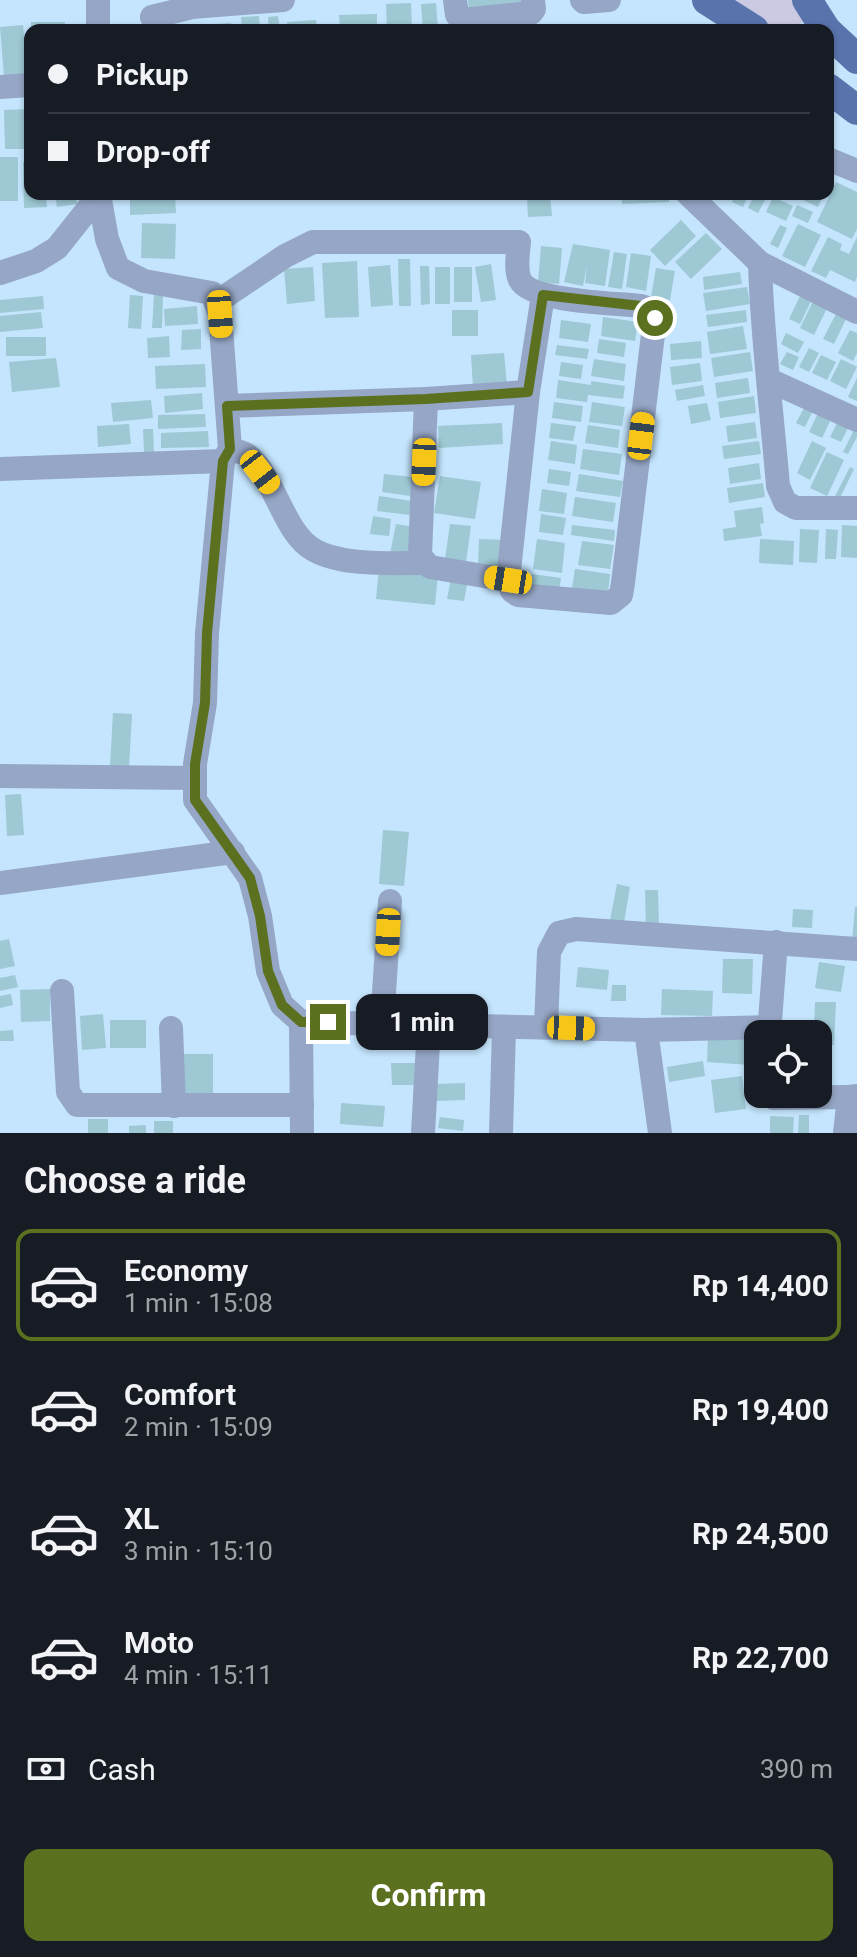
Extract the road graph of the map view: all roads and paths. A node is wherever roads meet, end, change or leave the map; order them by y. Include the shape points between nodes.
1 (98, 0) edge
2 (283, 0) edge
3 (455, 0) edge
4 (533, 0) edge
5 (582, 0) edge
6 (609, 0) edge
7 (707, 0) edge
8 (807, 0) edge
9 (152, 16) edge
10 (98, 24) edge
11 (745, 24) edge
12 (822, 24) edge
13 (834, 38) edge
14 (857, 59) edge
15 (24, 85) edge
16 (0, 87) edge
17 (834, 92) edge
18 (855, 106) edge
19 (834, 161) edge
20 (857, 171) edge
21 (94, 200) edge
22 (100, 200) edge
23 (694, 200) edge
24 (760, 263) junction
25 (0, 273) edge
26 (543, 295) junction
27 (217, 302) junction
28 (857, 312) edge
29 (769, 380) junction
30 (528, 392) junction
31 (426, 399) junction
32 (227, 406) junction
33 (857, 420) edge
34 (226, 455) junction
35 (1, 461) edge
36 (857, 508) edge
37 (424, 563) junction
38 (508, 580) junction
39 (0, 776) edge
40 (195, 778) junction
41 (233, 852) junction
42 (0, 883) edge
43 (390, 901) dead end
44 (776, 942) junction
45 (857, 949) edge
46 (62, 991) dead end
47 (770, 1020) edge
48 (301, 1022) junction
49 (382, 1023) junction
50 (429, 1026) junction
51 (546, 1027) junction
52 (171, 1028) dead end
53 (504, 1028) junction
54 (646, 1030) junction
55 (744, 1031) edge
56 (832, 1097) edge
57 (853, 1097) edge
58 (302, 1105) junction
59 (174, 1106) junction
60 (302, 1133) edge
61 (423, 1133) edge
62 (501, 1133) edge
63 (660, 1133) edge
64 (845, 1133) edge

1 - 10 street
2 - 9 street via 192,7
3 - 4 street via 462,20 531,13
5 - 6 street
7 - 11 main road
8 - 12 main road
13 - 14 main road
15 - 16 street
17 - 18 main road
19 - 20 street
21 - 25 street via 57,248
22 - 27 street via 118,268 144,281 212,293
23 - 24 street
24 - 28 street
24 - 29 street
26 - 27 street via 520,280 519,242 313,242
26 - 30 street
26 - 38 street via 641,306 655,318 621,595 611,603 518,595
27 - 32 street
29 - 33 street
29 - 36 street via 778,486 785,502 796,508
30 - 31 street
30 - 38 street
31 - 32 street
31 - 37 street via 420,556
32 - 34 street
34 - 35 street
34 - 37 street via 246,455 273,489 293,529 312,549 336,558
34 - 40 street
37 - 38 street
39 - 40 street
40 - 41 street via 195,800
41 - 42 street
41 - 48 street via 250,878 268,971 282,1005
43 - 49 street
44 - 45 street
44 - 47 street
44 - 51 street via 576,929 559,933 549,952
46 - 59 street via 64,1062 73,1102 80,1107
48 - 49 street
48 - 58 street
49 - 50 street
50 - 53 street
50 - 61 street
51 - 53 street
51 - 54 street
52 - 59 street
53 - 62 street
54 - 55 street
54 - 63 street
56 - 57 street
57 - 64 street
58 - 59 street
58 - 60 street

